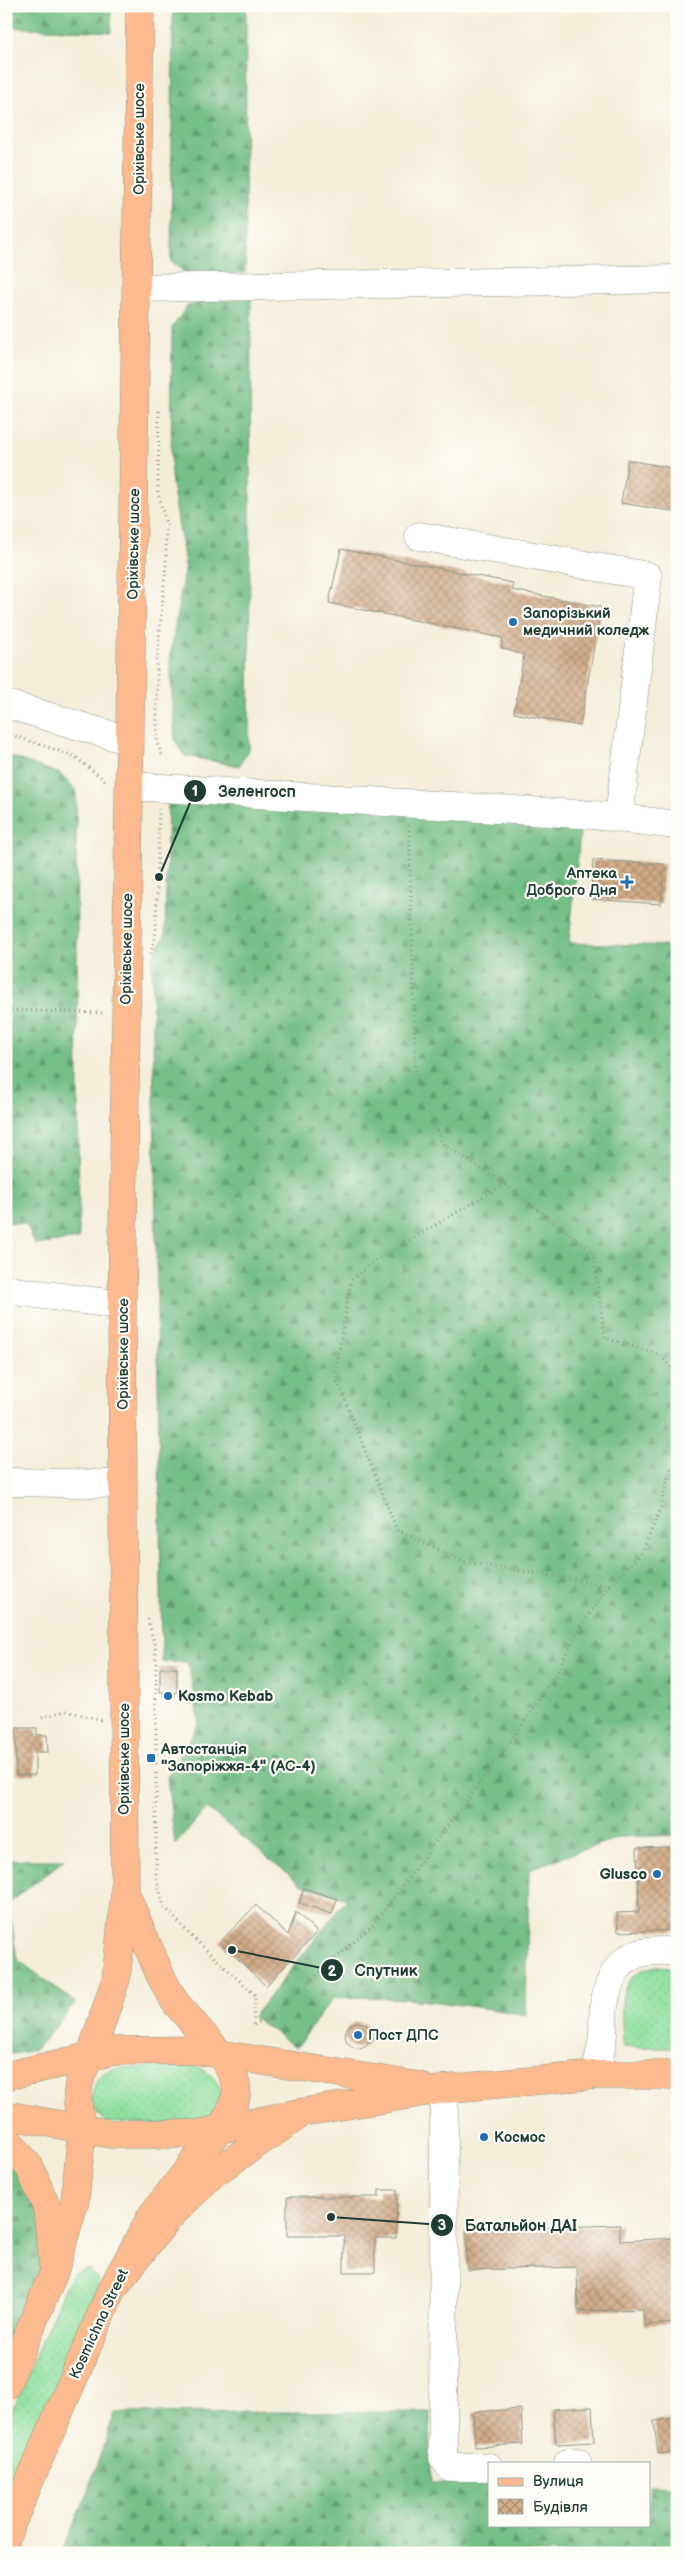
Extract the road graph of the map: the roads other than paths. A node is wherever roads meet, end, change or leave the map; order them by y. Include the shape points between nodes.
1 (140, 6) edge
2 (677, 279) edge
3 (138, 288) junction
4 (420, 536) dead end
5 (6, 704) edge
6 (130, 741) junction
7 (119, 784) junction
8 (618, 818) junction
9 (676, 825) edge
10 (6, 1290) edge
11 (122, 1305) junction
12 (6, 1482) edge
13 (123, 1484) junction
14 (125, 1892) junction
15 (677, 1952) edge
16 (219, 2054) junction
17 (90, 2058) junction
18 (595, 2075) junction
19 (677, 2075) edge
20 (6, 2076) edge
21 (444, 2089) junction
22 (304, 2112) junction
23 (6, 2115) edge
24 (220, 2129) junction
25 (82, 2130) junction
26 (6, 2138) edge
27 (54, 2272) junction
28 (112, 2291) junction
29 (6, 2386) edge
30 (488, 2468) edge
31 (6, 2536) edge

1 - 3 main road, Оріхівське шосе
2 - 3 street
3 - 6 main road, Оріхівське шосе
4 - 8 street via 648,576
5 - 6 street
6 - 7 main road, Оріхівське шосе
7 - 8 street
7 - 11 main road, Оріхівське шосе
8 - 9 street
10 - 11 street
11 - 13 main road, Оріхівське шосе
12 - 13 street
13 - 14 main road, Оріхівське шосе
14 - 16 main road, Оріхівське шосе via 175,2002
14 - 17 main road, Оріхівське шосе via 116,1979
15 - 18 street via 654,1949 634,1955 616,1968 605,2000 603,2036
16 - 17 main road via 194,2050 114,2051
16 - 21 main road
16 - 24 main road, Kosmichna Street via 234,2074 237,2092 234,2107
17 - 20 main road
17 - 25 main road, Оріхівське шосе via 81,2074 76,2094
18 - 19 main road
18 - 21 main road
21 - 22 main road
21 - 30 street via 443,2457 450,2467
22 - 24 main road
22 - 28 main road via 215,2172 167,2219
23 - 25 main road
24 - 25 main road via 197,2134 111,2134
24 - 28 main road, Kosmichna Street via 152,2215
25 - 27 main road via 75,2200
26 - 27 main road via 29,2166 47,2208
27 - 29 main road
28 - 31 main road, Kosmichna Street

